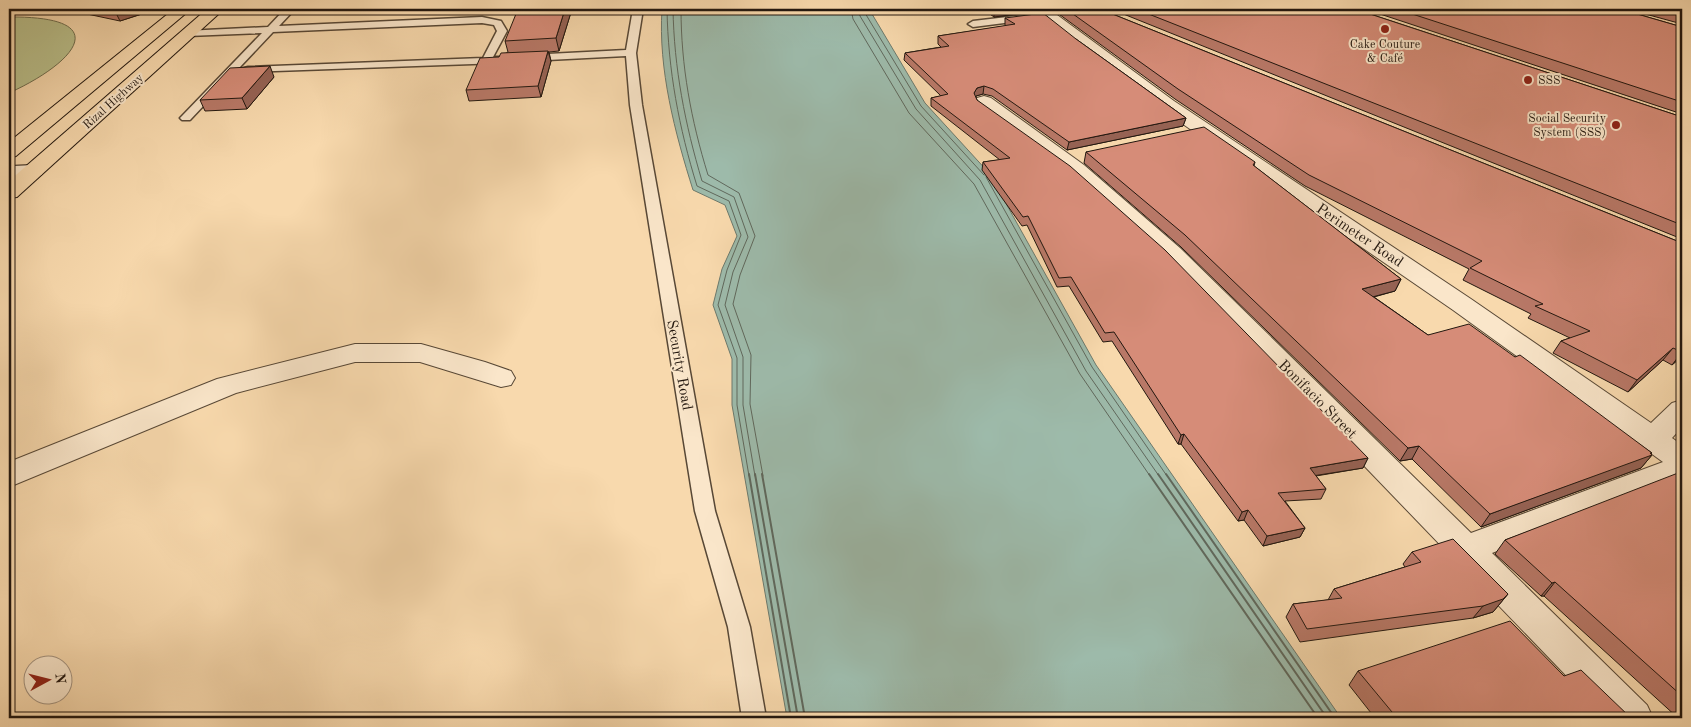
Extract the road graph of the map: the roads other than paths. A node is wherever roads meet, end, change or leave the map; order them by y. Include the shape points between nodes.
1 (183, 9) edge
2 (216, 9) edge
3 (290, 9) edge
4 (638, 9) edge
5 (1044, 12) edge
6 (973, 24) dead end
7 (269, 29) junction
8 (188, 33) junction
9 (631, 53) junction
10 (487, 60) junction
11 (232, 70) junction
12 (984, 102) edge
13 (186, 118) dead end
14 (1203, 130) junction
15 (1175, 136) edge
16 (9, 152) edge
17 (1092, 153) edge
18 (1064, 159) junction
19 (34, 171) junction
20 (9, 172) edge
21 (9, 192) edge
22 (500, 378) dead end
23 (1682, 410) edge
24 (1653, 439) junction
25 (1682, 460) edge
26 (1682, 467) edge
27 (9, 475) edge
28 (1466, 549) junction
29 (754, 718) edge
30 (1633, 718) edge

1 - 16 main road, Rizal Highway
2 - 8 main road, Rizal Highway
3 - 7 lane
4 - 9 lane, Security Road
5 - 6 lane
5 - 14 street, Perimeter Road
7 - 8 lane
7 - 10 lane via 409,18 482,20 498,23 502,31
7 - 11 lane
8 - 19 main road, Rizal Highway
9 - 10 lane
9 - 29 lane, Security Road via 636,106 705,511 739,627
10 - 11 lane
11 - 13 lane
12 - 18 street, Bonifacio Street
14 - 15 street
14 - 24 street, Perimeter Road via 1389,254
17 - 18 street
18 - 28 street, Bonifacio Street via 1194,274
19 - 20 street
19 - 21 main road, Rizal Highway
22 - 27 street via 421,353 355,353 227,386
23 - 24 street
24 - 25 street, Perimeter Road
26 - 28 street
28 - 30 street, Bonifacio Street

